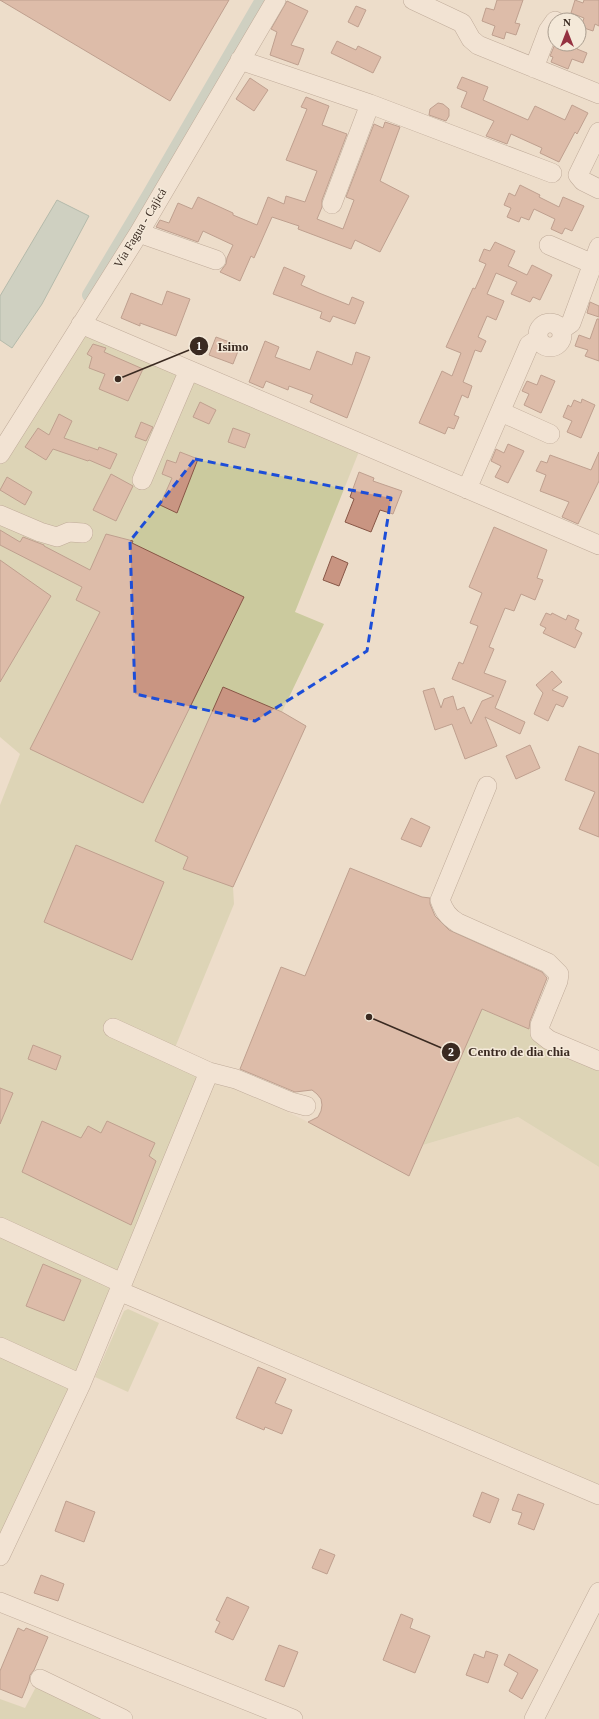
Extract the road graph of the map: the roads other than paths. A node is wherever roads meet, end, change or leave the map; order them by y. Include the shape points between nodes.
1 (276, 0) edge
2 (413, 0) edge
3 (547, 34) edge
4 (240, 60) junction
5 (534, 68) junction
6 (599, 94) edge
7 (370, 104) junction
8 (599, 132) edge
9 (552, 174) dead end
10 (599, 189) edge
11 (332, 204) dead end
12 (139, 233) junction
13 (549, 245) dead end
14 (596, 255) edge
15 (216, 260) dead end
16 (81, 324) junction
17 (189, 370) junction
18 (501, 412) junction
19 (550, 434) dead end
20 (0, 454) edge
21 (142, 480) dead end
22 (467, 489) junction
23 (0, 515) edge
24 (83, 534) dead end
25 (599, 545) edge
26 (487, 786) dead end
27 (112, 1028) dead end
28 (599, 1061) edge
29 (209, 1072) junction
30 (306, 1106) dead end
31 (0, 1227) edge
32 (121, 1287) junction
33 (0, 1347) edge
34 (81, 1384) junction
35 (599, 1495) edge
36 (0, 1556) edge
37 (599, 1592) edge
38 (0, 1602) edge
39 (40, 1679) dead end
40 (539, 1717) edge
41 (123, 1719) edge
42 (293, 1719) edge

1 - 4 street, Vía Fagua - Cajicá
2 - 5 street via 462,23 471,39 478,45
3 - 5 street
4 - 7 street
4 - 12 street, Vía Fagua - Cajicá
5 - 6 street
7 - 9 street
7 - 11 street
8 - 10 street via 578,175 583,181
12 - 15 street
12 - 16 street, Vía Fagua - Cajicá
13 - 14 street
14 - 18 street via 571,323 562,330 552,322 544,324 538,330 538,339 529,345
16 - 17 street
16 - 20 street, Vía Fagua - Cajicá
17 - 21 street
17 - 22 street
18 - 19 street
18 - 22 street
22 - 25 street
23 - 24 street via 57,537 69,532
26 - 28 street via 440,900 444,911 458,923 554,968 559,974 558,981 540,1025 540,1033 549,1040
27 - 29 street
29 - 30 street via 236,1078
29 - 32 street
31 - 32 street
32 - 34 street
32 - 35 street
33 - 34 street
34 - 36 street
37 - 40 street
38 - 42 street
39 - 41 street

